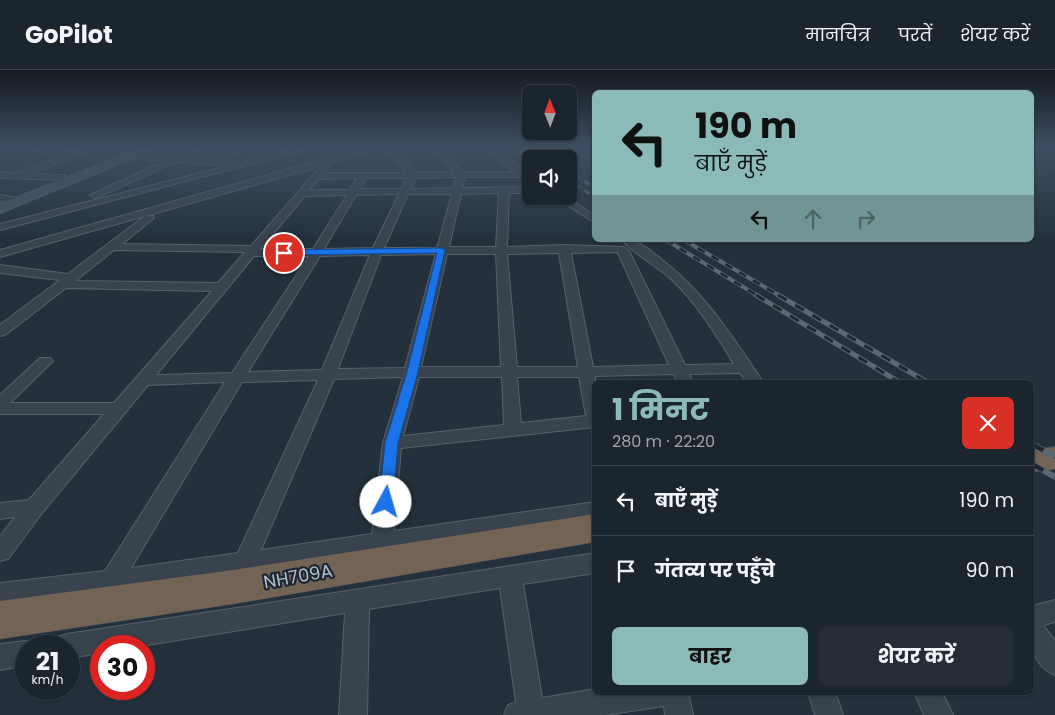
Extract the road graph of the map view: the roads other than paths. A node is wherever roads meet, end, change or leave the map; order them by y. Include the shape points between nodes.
1 (60, 179) edge
2 (63, 179) edge
3 (129, 179) edge
4 (188, 179) edge
5 (267, 179) edge
6 (313, 179) edge
7 (361, 179) edge
8 (411, 179) edge
9 (460, 179) edge
10 (522, 190) edge
11 (504, 191) junction
12 (354, 192) junction
13 (406, 192) junction
14 (457, 192) junction
15 (301, 193) junction
16 (7, 200) edge
17 (572, 205) edge
18 (0, 209) edge
19 (64, 210) junction
20 (150, 218) dead end
21 (592, 218) edge
22 (0, 227) edge
23 (630, 242) edge
24 (111, 247) junction
25 (564, 248) junction
26 (441, 250) junction
27 (501, 250) junction
28 (252, 251) junction
29 (377, 251) junction
30 (318, 252) junction
31 (0, 254) edge
32 (0, 269) edge
33 (66, 281) junction
34 (222, 287) junction
35 (0, 332) edge
36 (45, 361) dead end
37 (744, 368) junction
38 (412, 372) junction
39 (509, 372) junction
40 (586, 372) junction
41 (328, 374) junction
42 (682, 376) edge
43 (236, 378) junction
44 (143, 380) junction
45 (753, 380) edge
46 (0, 404) edge
47 (592, 405) edge
48 (119, 408) junction
49 (0, 409) edge
50 (592, 421) edge
51 (513, 429) junction
52 (392, 443) junction
53 (1055, 458) edge
54 (1034, 461) edge
55 (35, 507) junction
56 (592, 510) edge
57 (0, 511) edge
58 (592, 528) edge
59 (382, 542) junction
60 (0, 552) edge
61 (246, 562) junction
62 (592, 563) edge
63 (510, 576) junction
64 (112, 581) junction
65 (0, 594) edge
66 (357, 600) junction
67 (1055, 611) edge
68 (1034, 616) edge
69 (0, 620) edge
70 (1034, 634) edge
71 (80, 644) edge
72 (15, 655) edge
73 (0, 657) edge
74 (1055, 662) edge
75 (647, 695) edge
76 (676, 695) edge
77 (822, 695) edge
78 (929, 695) edge
79 (526, 714) edge
80 (353, 715) edge
81 (679, 715) edge
82 (829, 715) edge
83 (939, 715) edge

1 - 16 main road
2 - 16 main road
3 - 19 street
4 - 19 street
5 - 31 street
6 - 15 street
7 - 12 street
8 - 13 street
9 - 14 street
10 - 11 street
11 - 14 street
11 - 27 street
12 - 13 street
12 - 15 street
12 - 30 street
13 - 14 street
13 - 29 street
14 - 26 street
15 - 28 street
16 - 18 main road
17 - 21 street
19 - 22 street
20 - 24 street
23 - 37 street via 704,307
24 - 28 street
24 - 33 street
25 - 27 street
25 - 40 street
25 - 42 street via 624,251
26 - 27 street
26 - 29 street
26 - 38 street
27 - 39 street
28 - 30 street
28 - 34 street
29 - 30 street
29 - 41 street
30 - 43 street
32 - 33 street
33 - 34 street
33 - 35 street
34 - 44 street
36 - 46 street
37 - 42 street
37 - 45 street
38 - 39 street
38 - 41 street
38 - 52 street
39 - 40 street
39 - 51 street
40 - 42 street
40 - 47 street
41 - 43 street
41 - 61 street
43 - 44 street
43 - 64 street
44 - 48 street
48 - 49 street
48 - 55 street
50 - 51 street
51 - 52 street
52 - 59 street
53 - 54 highway
55 - 57 street
55 - 60 street
56 - 59 street
58 - 69 highway, NH709A via 232,588
59 - 61 street
61 - 64 street
62 - 63 street
63 - 66 street
63 - 79 street
64 - 65 street
66 - 71 street
66 - 80 street
67 - 68 street
70 - 74 street
72 - 73 street
75 - 79 street
76 - 81 street
77 - 82 street
78 - 83 street

